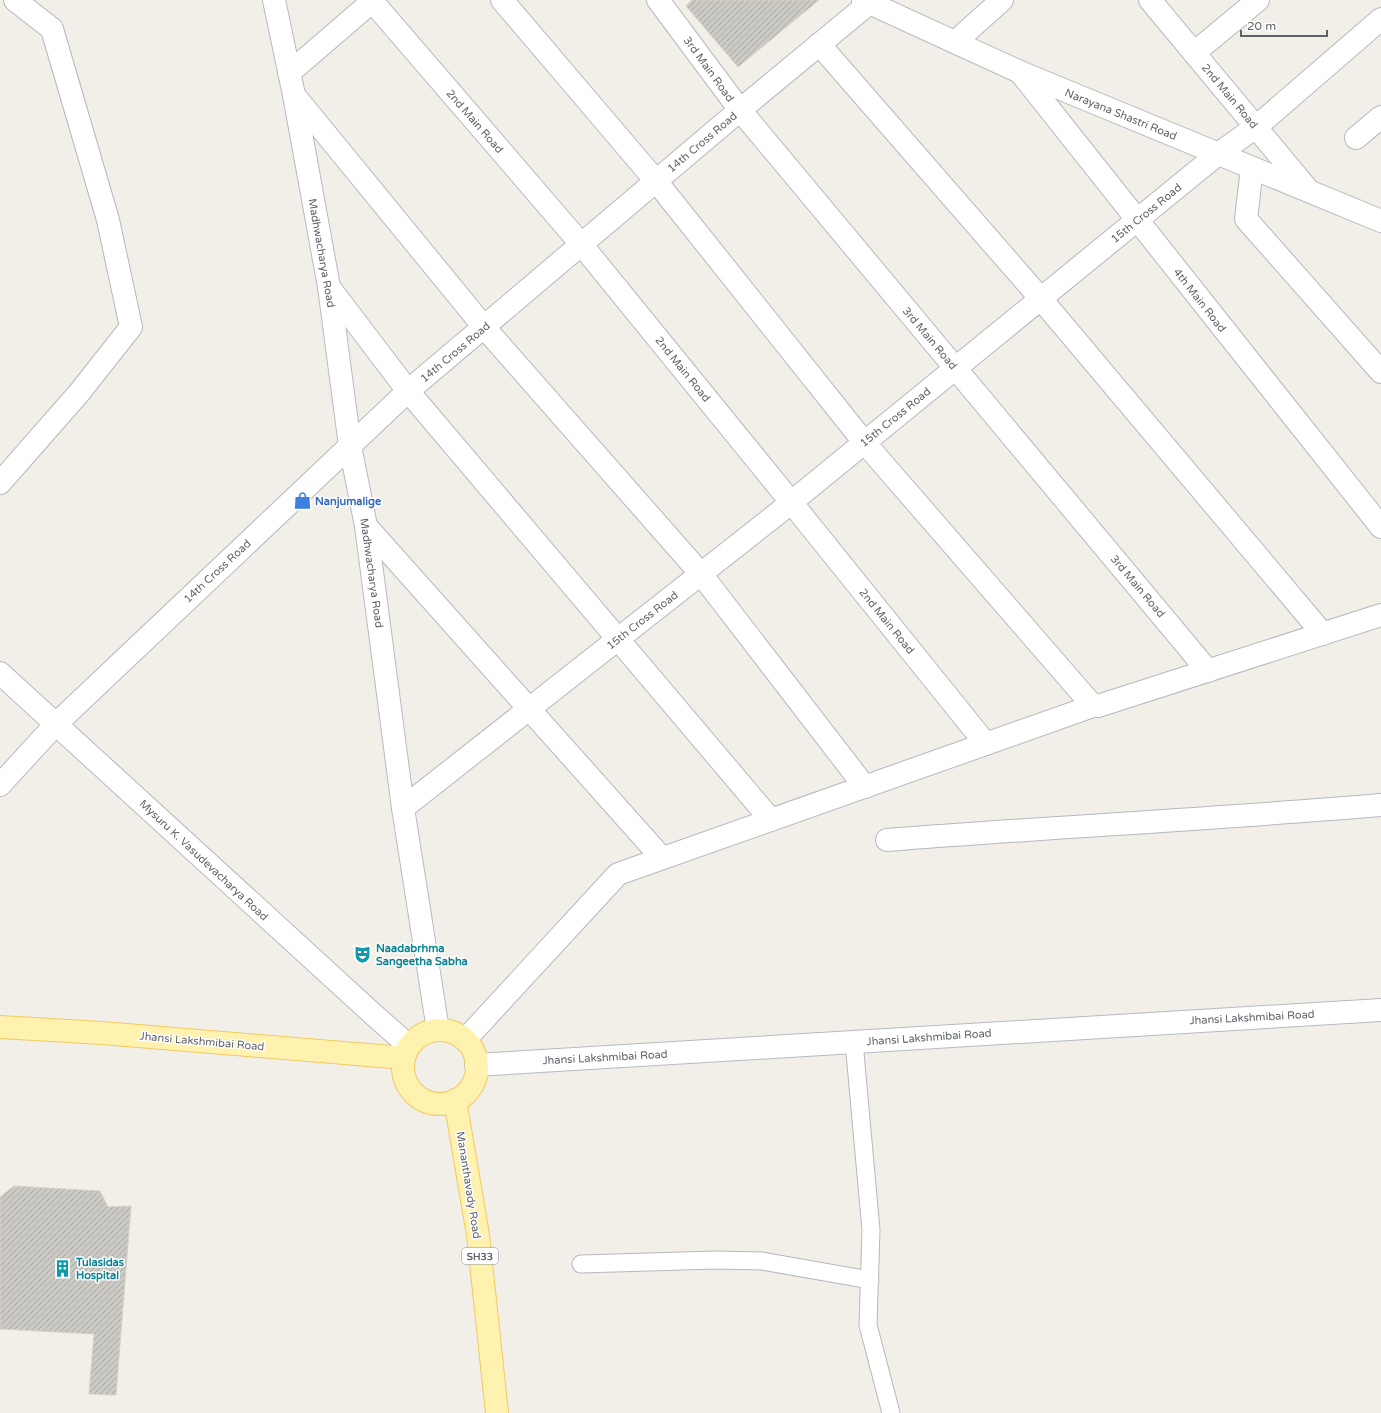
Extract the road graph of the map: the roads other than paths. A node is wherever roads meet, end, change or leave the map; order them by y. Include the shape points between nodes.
1 (15, 0) edge
2 (274, 0) edge
3 (502, 0) edge
4 (658, 0) edge
5 (1002, 0) edge
6 (1150, 0) edge
7 (1258, 0) edge
8 (373, 1) edge
9 (868, 1) edge
10 (1381, 19) edge
11 (955, 42) junction
12 (819, 44) junction
13 (1194, 53) junction
14 (1020, 72) junction
15 (289, 73) junction
16 (294, 95) junction
17 (740, 110) junction
18 (1381, 117) edge
19 (1256, 127) junction
20 (1356, 138) dead end
21 (1218, 154) junction
22 (1252, 168) junction
23 (656, 181) junction
24 (1309, 191) junction
25 (1137, 220) junction
26 (1381, 221) edge
27 (581, 244) junction
28 (329, 287) junction
29 (1041, 299) junction
30 (484, 327) junction
31 (956, 368) junction
32 (1381, 372) edge
33 (408, 391) junction
34 (864, 442) junction
35 (350, 446) junction
36 (0, 483) edge
37 (791, 502) junction
38 (366, 526) junction
39 (1381, 527) edge
40 (701, 574) junction
41 (1381, 615) edge
42 (1323, 634) junction
43 (617, 639) junction
44 (1208, 671) junction
45 (0, 673) edge
46 (1093, 706) junction
47 (529, 708) junction
48 (56, 724) junction
49 (986, 744) junction
50 (0, 785) edge
51 (864, 787) junction
52 (1381, 805) edge
53 (403, 808) junction
54 (771, 820) junction
55 (887, 840) dead end
56 (662, 858) junction
57 (1381, 1010) edge
58 (0, 1026) edge
59 (438, 1030) junction
60 (465, 1040) junction
61 (854, 1042) junction
62 (407, 1052) junction
63 (476, 1065) junction
64 (455, 1100) junction
65 (581, 1264) dead end
66 (870, 1280) junction
67 (497, 1413) edge
68 (891, 1413) edge

1 - 36 street via 52,29 108,220 131,327 79,393
2 - 15 street, Madhwacharya Road
3 - 23 street
4 - 17 street, 3rd Main Road
5 - 11 street
6 - 13 street, 2nd Main Road
7 - 13 street
8 - 15 street
8 - 27 street, 2nd Main Road
9 - 11 street, Narayana Shastri Road
9 - 12 street, 14th Cross Road
10 - 19 street, 15th Cross Road
11 - 14 street, Narayana Shastri Road
12 - 17 street, 14th Cross Road
12 - 29 street
13 - 19 street, 2nd Main Road
14 - 21 street, Narayana Shastri Road
14 - 25 street, 4th Main Road
15 - 16 street, Madhwacharya Road
16 - 28 street, Madhwacharya Road
16 - 30 street
17 - 23 street, 14th Cross Road
17 - 31 street, 3rd Main Road
18 - 20 street
19 - 21 street, 15th Cross Road
19 - 24 street, 2nd Main Road
21 - 22 street, Narayana Shastri Road
21 - 25 street, 15th Cross Road
22 - 24 street, Narayana Shastri Road
22 - 32 street via 1246,219
23 - 27 street, 14th Cross Road
23 - 34 street
24 - 26 street, Narayana Shastri Road
25 - 29 street, 15th Cross Road
25 - 39 street, 4th Main Road
27 - 30 street, 14th Cross Road
27 - 37 street, 2nd Main Road
28 - 33 street
28 - 35 street, Madhwacharya Road
29 - 31 street, 15th Cross Road
29 - 42 street
30 - 33 street, 14th Cross Road
30 - 40 street
31 - 34 street, 15th Cross Road
31 - 44 street, 3rd Main Road
33 - 35 street, 14th Cross Road
33 - 43 street
34 - 37 street, 15th Cross Road
34 - 46 street
35 - 38 street, Madhwacharya Road
35 - 48 street, 14th Cross Road
37 - 40 street, 15th Cross Road
37 - 49 street, 2nd Main Road
38 - 47 street
38 - 53 street, Madhwacharya Road
40 - 43 street, 15th Cross Road
40 - 51 street
41 - 42 street
42 - 44 street
43 - 47 street, 15th Cross Road
43 - 54 street
44 - 46 street
45 - 48 street, Mysuru K. Vasudevacharya Road
46 - 49 street
47 - 53 street, 15th Cross Road
47 - 56 street
48 - 50 street, 14th Cross Road
48 - 62 street, Mysuru K. Vasudevacharya Road via 374,1015
49 - 51 street
51 - 54 street
52 - 55 street
53 - 59 street, Madhwacharya Road
54 - 56 street
56 - 60 street via 618,874
57 - 61 street, Jhansi Lakshmibai Road
58 - 62 main road, Jhansi Lakshmibai Road
59 - 60 main road via 453,1032
59 - 62 main road via 427,1032 418,1038
60 - 63 main road via 475,1056
61 - 63 street, Jhansi Lakshmibai Road
61 - 66 lane via 871,1230
62 - 64 main road via 403,1068 404,1078 416,1095 425,1101 435,1103
63 - 64 main road via 471,1086
64 - 67 main road, Mananthavady Road / SH33 via 478,1235
65 - 66 lane via 762,1261
66 - 68 lane via 868,1325

